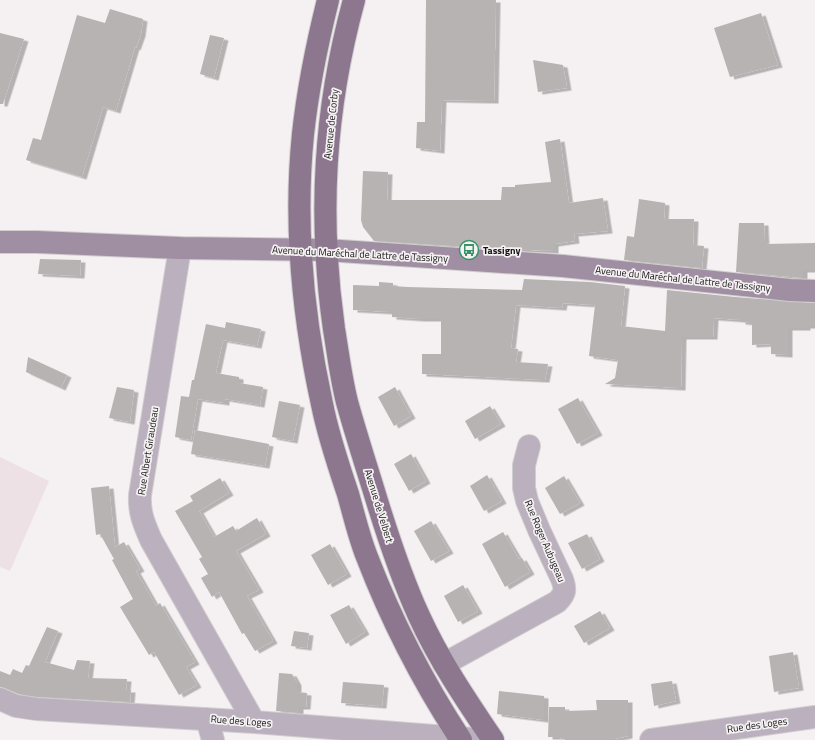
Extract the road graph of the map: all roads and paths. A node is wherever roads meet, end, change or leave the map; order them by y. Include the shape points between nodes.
1 (328, 0) edge
2 (354, 0) edge
3 (0, 242) edge
4 (180, 248) junction
5 (301, 249) junction
6 (326, 250) junction
7 (815, 291) edge
8 (529, 446) dead end
9 (444, 664) junction
10 (0, 699) edge
11 (815, 717) edge
12 (208, 719) junction
13 (254, 722) junction
14 (460, 739) edge
15 (213, 740) edge
16 (484, 740) edge
17 (493, 740) edge
18 (651, 740) edge

1 - 5 main road via 315,56 303,134
2 - 6 main road, Avenue de Corby via 334,88 328,136 325,187
3 - 4 main road, Avenue du Maréchal de Lattre de Tassigny
4 - 5 main road, Avenue du Maréchal de Lattre de Tassigny
4 - 13 street, Rue Albert Giraudeau via 140,495 140,509 143,524 151,540
5 - 6 main road, Avenue du Maréchal de Lattre de Tassigny
5 - 14 main road via 305,304 322,406 366,555 397,630
6 - 7 main road, Avenue du Maréchal de Lattre de Tassigny via 563,266
6 - 9 main road, Avenue de Velbert via 337,348 358,441 404,581 419,617
8 - 9 street, Rue Roger Aubugeau via 524,465 527,501 562,579 564,595 557,602
9 - 17 main road, Avenue de Velbert
10 - 12 street, Rue des Loges via 16,706 36,708
11 - 18 street, Rue des Loges
12 - 13 street, Rue des Loges
12 - 15 street
13 - 14 street, Rue des Loges
14 - 16 street, Rue des Loges

